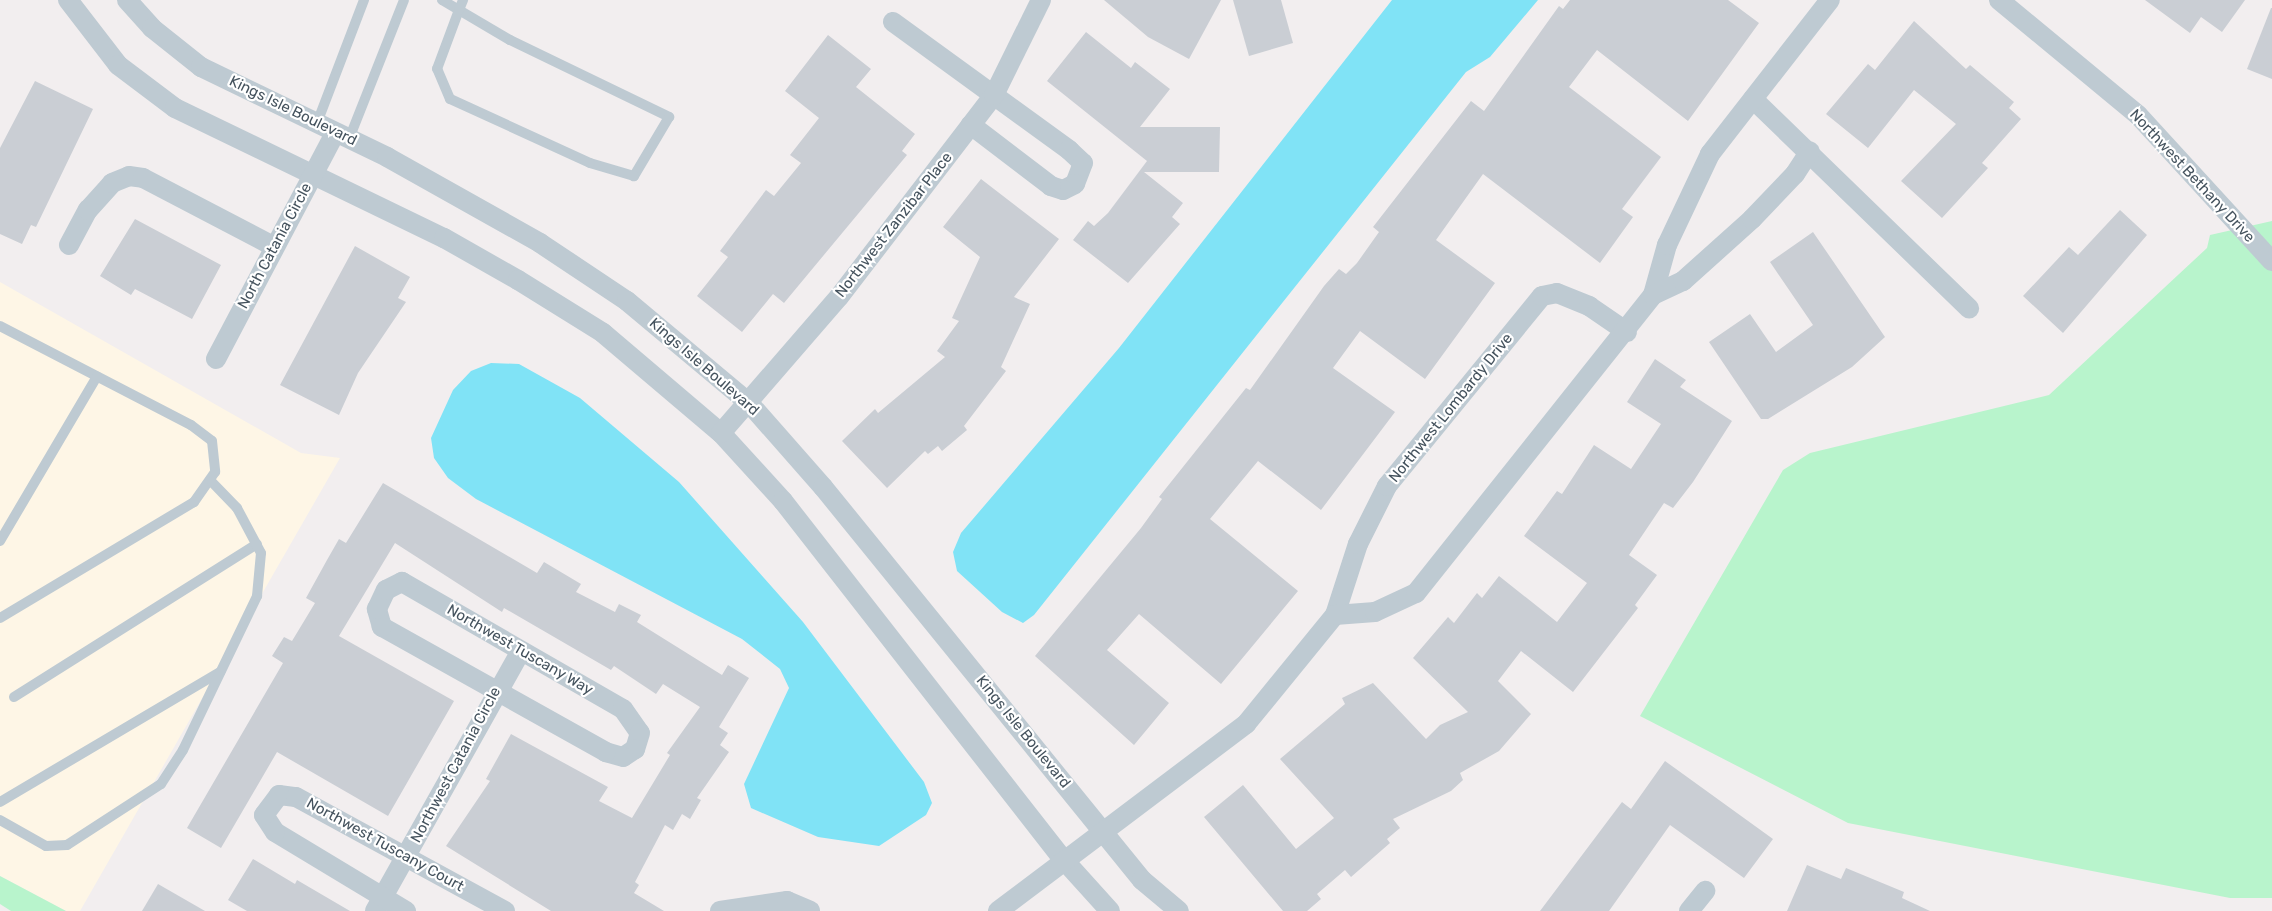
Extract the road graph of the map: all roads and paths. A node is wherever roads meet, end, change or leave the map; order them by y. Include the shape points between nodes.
1 (68, 0) edge
2 (127, 0) edge
3 (364, 0) edge
4 (404, 0) edge
5 (442, 0) edge
6 (1041, 0) edge
7 (1830, 0) edge
8 (1999, 0) edge
9 (461, 5) edge
10 (893, 22) dead end
11 (994, 95) junction
12 (1753, 99) junction
13 (317, 123) junction
14 (970, 125) junction
15 (342, 136) junction
16 (1810, 151) junction
17 (312, 174) junction
18 (69, 245) dead end
19 (273, 246) junction
20 (2272, 261) edge
21 (1653, 295) junction
22 (1969, 308) dead end
23 (0, 326) edge
24 (1627, 332) junction
25 (216, 359) dead end
26 (97, 376) junction
27 (749, 403) junction
28 (722, 433) junction
29 (212, 482) junction
30 (0, 541) edge
31 (256, 544) junction
32 (1335, 615) junction
33 (0, 618) edge
34 (521, 651) junction
35 (220, 672) junction
36 (496, 690) junction
37 (14, 697) dead end
38 (0, 802) edge
39 (0, 820) edge
40 (1102, 829) junction
41 (406, 857) junction
42 (1063, 859) junction
43 (1705, 891) dead end
44 (379, 904) edge
45 (406, 911) edge
46 (505, 911) edge
47 (720, 911) edge
48 (810, 911) edge
49 (998, 911) edge
50 (1110, 911) edge
51 (1179, 911) edge
52 (1689, 911) edge

1 - 17 street via 118,65 175,108
2 - 13 street, Kings Isle Boulevard via 152,28 201,67
3 - 13 lane
4 - 15 lane
5 - 9 lane
6 - 11 street, Northwest Zanzibar Place
7 - 12 street
8 - 20 street, Northwest Bethany Drive via 2138,115
9 - 9 lane via 669,117 634,176 590,163 450,99 437,69
10 - 11 street
11 - 14 street, Northwest Zanzibar Place
11 - 14 street via 1083,163 1075,184 1063,190 1051,186
12 - 16 street
12 - 21 street via 1710,154 1667,245
13 - 15 street, Kings Isle Boulevard
14 - 27 street, Northwest Zanzibar Place via 839,297
15 - 17 street, North Catania Circle
15 - 27 street, Kings Isle Boulevard via 468,200 627,301
16 - 21 street via 1795,174 1752,219 1683,281
16 - 22 street
17 - 19 street, North Catania Circle
17 - 28 street via 444,238 603,333
18 - 19 street via 88,210 112,183 129,176 143,178
19 - 25 street, North Catania Circle
21 - 24 street
23 - 26 lane
24 - 32 street via 1416,593 1375,612
24 - 32 street, Northwest Lombardy Drive via 1579,302 1557,293 1542,296 1387,486 1358,544
26 - 29 lane via 191,425 212,441
26 - 30 lane
27 - 28 street, Northwest Zanzibar Place
27 - 40 street, Kings Isle Boulevard
28 - 42 street via 783,501
29 - 31 lane via 237,508
29 - 33 lane via 194,502
31 - 35 lane via 261,553 257,596
31 - 37 lane
32 - 40 street, Northwest Lombardy Drive via 1246,724
34 - 36 street, Northwest Catania Circle
34 - 36 street, Northwest Tuscany Way via 623,709 640,733 635,748 623,757 606,752
34 - 36 street, Northwest Tuscany Way via 402,582 386,590 377,609 382,627
35 - 38 lane
35 - 39 lane via 161,784 67,844 46,846
36 - 41 street, Northwest Catania Circle
40 - 42 street, Northwest Lombardy Drive
40 - 51 street, Kings Isle Boulevard via 1142,880
41 - 44 street, Northwest Catania Circle
41 - 44 street, Northwest Tuscany Court via 296,796 279,795 264,815 275,832
41 - 46 street, Northwest Tuscany Court
42 - 49 street, Northwest Lombardy Drive
42 - 50 street
43 - 52 street
44 - 45 street, Northwest Tuscany Court
47 - 48 street via 787,901

